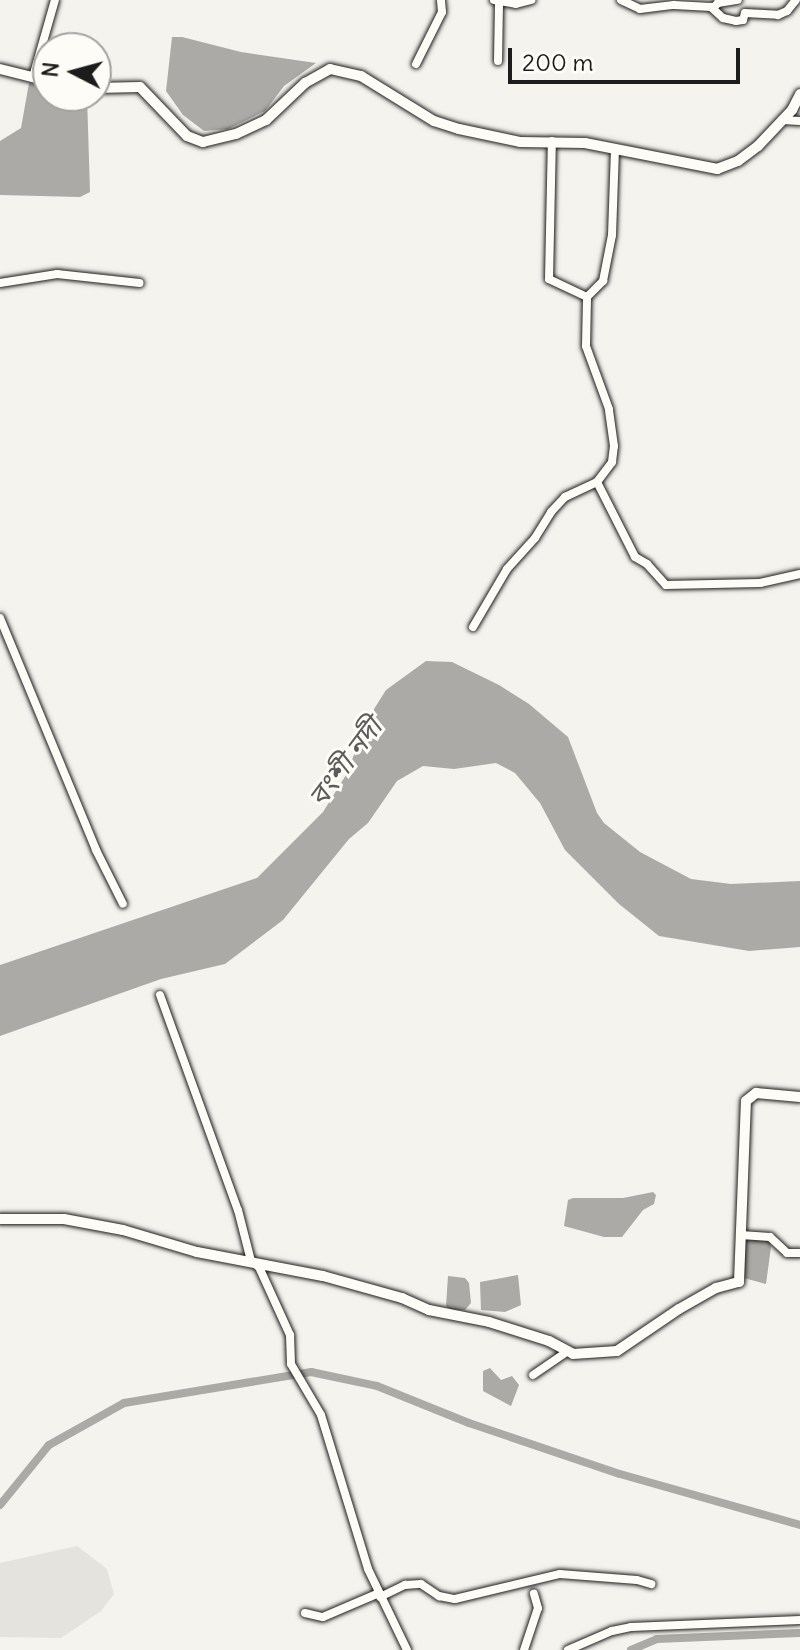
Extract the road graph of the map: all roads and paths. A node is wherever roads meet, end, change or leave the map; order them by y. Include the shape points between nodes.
1 (55, 0) edge
2 (441, 0) edge
3 (531, 0) edge
4 (621, 0) edge
5 (738, 0) edge
6 (796, 0) edge
7 (497, 2) edge
8 (713, 8) junction
9 (46, 32) edge
10 (498, 61) dead end
11 (416, 64) dead end
12 (0, 69) edge
13 (32, 77) edge
14 (112, 88) edge
15 (800, 94) edge
16 (782, 120) junction
17 (800, 121) edge
18 (552, 141) junction
19 (615, 149) junction
20 (0, 283) edge
21 (140, 283) dead end
22 (587, 297) junction
23 (597, 482) junction
24 (800, 574) edge
25 (0, 618) edge
26 (473, 627) dead end
27 (4, 637) edge
28 (123, 904) dead end
29 (160, 995) dead end
30 (800, 1097) edge
31 (0, 1219) edge
32 (741, 1235) junction
33 (800, 1253) edge
34 (251, 1261) junction
35 (568, 1351) junction
36 (533, 1375) dead end
37 (651, 1584) dead end
38 (534, 1594) dead end
39 (379, 1595) junction
40 (305, 1613) dead end
41 (800, 1620) edge
42 (407, 1650) edge
43 (524, 1650) edge
44 (568, 1650) edge

1 - 9 street
2 - 11 street via 442,12
3 - 7 street
4 - 8 street via 640,9
5 - 8 street
6 - 8 street via 778,15 745,13 736,21
7 - 10 street
12 - 13 street
14 - 18 street via 140,87 187,136 203,142 266,120 305,83 330,69 361,76 434,121 510,141
15 - 16 street
16 - 17 street
16 - 19 street via 738,161 717,169
18 - 19 street
18 - 22 street via 549,279
19 - 22 street via 612,235 603,281
20 - 21 street via 57,274
22 - 23 street via 586,346 609,409 614,446 612,462
23 - 24 street via 635,557 666,585 760,583
23 - 26 street via 565,497 551,512 507,569
25 - 27 street
27 - 28 street
29 - 34 street via 238,1210
30 - 32 street via 756,1093 746,1101
31 - 34 street via 64,1219
32 - 33 street via 770,1237 787,1253
32 - 35 street via 739,1282 716,1288 617,1351
34 - 35 street via 489,1322
34 - 39 street via 259,1267 290,1335 294,1370 321,1415
35 - 36 street
37 - 39 street via 560,1574 466,1598 439,1596 421,1584
38 - 43 street via 538,1608
39 - 40 street via 323,1617
39 - 42 street
41 - 44 street via 631,1627

